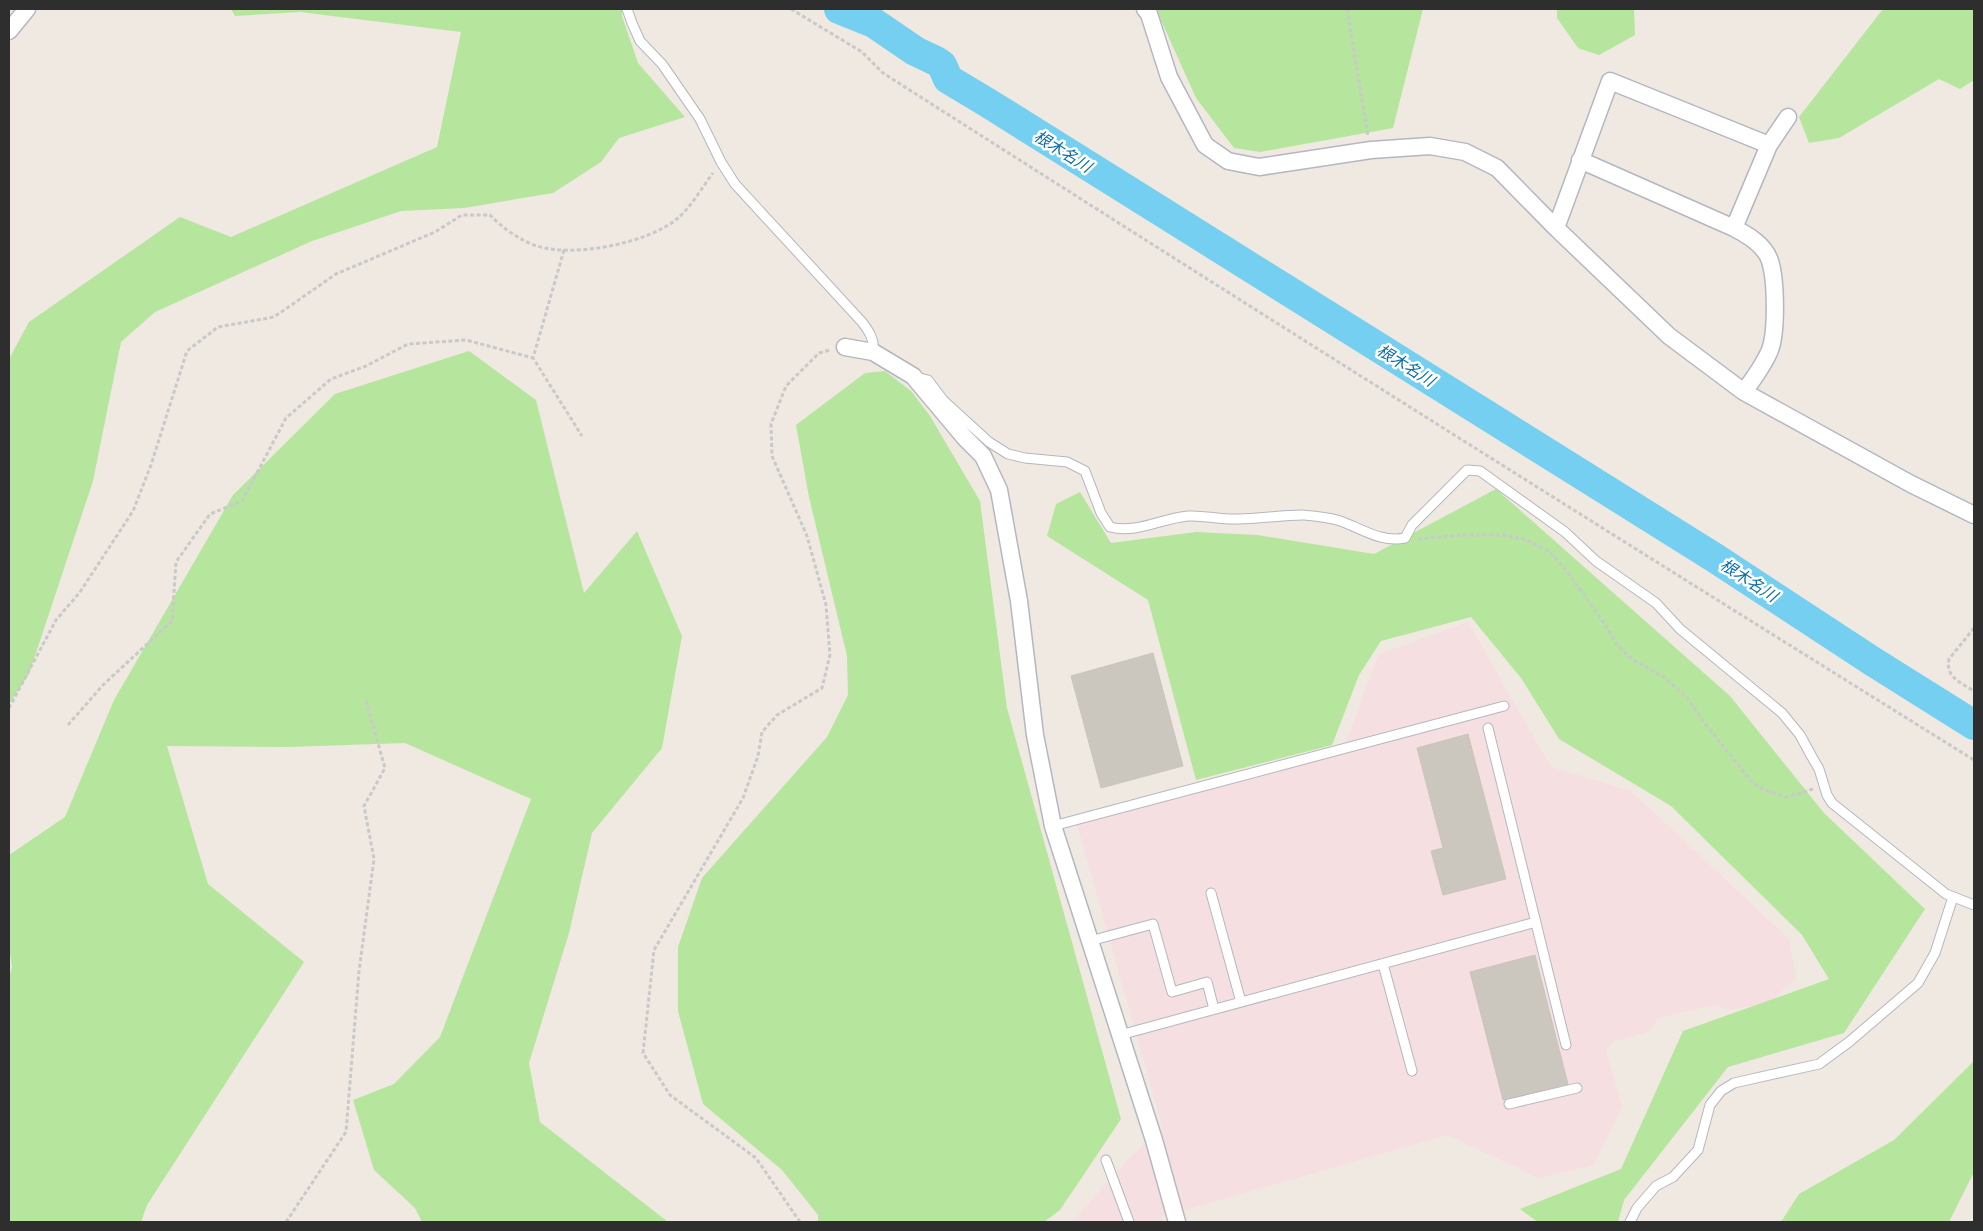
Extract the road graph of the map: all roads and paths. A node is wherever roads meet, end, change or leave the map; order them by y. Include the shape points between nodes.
1 (27, 9) edge
2 (627, 9) edge
3 (791, 9) edge
4 (1145, 9) edge
5 (1346, 9) edge
6 (9, 32) edge
7 (1788, 117) dead end
8 (1768, 145) junction
9 (1371, 150) junction
10 (1580, 160) junction
11 (721, 162) junction
12 (1556, 228) junction
13 (1734, 228) junction
14 (564, 250) junction
15 (846, 347) joint
16 (872, 352) junction
17 (533, 358) junction
18 (913, 376) junction
19 (1744, 392) junction
20 (582, 436) dead end
21 (1974, 515) edge
22 (1405, 538) junction
23 (1974, 628) edge
24 (1974, 691) edge
25 (366, 701) dead end
26 (1504, 706) dead end
27 (9, 708) edge
28 (68, 725) dead end
29 (1488, 728) dead end
30 (1974, 760) edge
31 (1824, 786) junction
32 (1053, 826) junction
33 (1211, 893) dead end
34 (1953, 897) junction
35 (1974, 904) edge
36 (1536, 922) junction
37 (1090, 941) junction
38 (1383, 964) junction
39 (1241, 1002) junction
40 (1214, 1009) junction
41 (1120, 1035) junction
42 (1566, 1045) dead end
43 (1412, 1071) dead end
44 (1577, 1088) dead end
45 (1509, 1104) dead end
46 (1106, 1160) dead end
47 (286, 1222) edge
48 (800, 1222) edge
49 (1128, 1222) edge
50 (1178, 1222) edge
51 (1630, 1222) edge

1 - 6 street
2 - 11 lane via 640,41 662,64 700,119
3 - 30 path via 862,52 883,73 1048,178
4 - 9 street via 1169,76 1204,145 1228,161 1259,167
5 - 9 path
7 - 8 street
8 - 10 street via 1610,81
8 - 13 street
9 - 12 street via 1430,146 1465,152 1497,168
10 - 12 street
10 - 13 street
11 - 14 path via 678,218 641,239 580,252
11 - 16 lane via 735,184 862,322 870,333 874,345
12 - 19 street via 1668,336
13 - 19 street via 1754,240 1770,261 1774,288 1775,330 1771,348
14 - 17 path
14 - 27 path via 537,246 502,227 490,215 462,215 436,232 336,274 274,317 218,327 187,351 133,511 80,592 56,620
15 - 16 street
15 - 48 path via 819,352 792,379 770,424 772,456 807,536 826,605 830,655 822,688 777,715 762,732 758,756 743,798 654,950 643,1053 670,1095 756,1158
16 - 18 street
17 - 20 path
17 - 28 path via 466,340 408,344 366,366 331,379 286,418 242,501 210,514 176,562 172,621 103,685
18 - 22 lane via 928,380 942,400 989,442 1008,454 1067,462 1085,471 1101,513 1110,527 1128,529 1188,516 1226,520 1301,515 1336,519 1369,535 1397,540
18 - 32 street via 983,456 999,490 1019,601 1035,735
19 - 21 street
22 - 31 path via 1502,535 1527,540 1550,552 1618,646 1688,699 1751,781 1764,790 1787,797
22 - 31 lane via 1412,525 1461,474 1467,470 1480,471 1656,603 1680,629 1782,713 1800,735 1819,769
23 - 24 path via 1949,659 1948,665 1953,678
25 - 47 path via 385,768 364,806 374,859 359,971 346,1132
26 - 32 lane
29 - 36 lane
31 - 34 lane via 1838,808
32 - 37 street
33 - 39 lane
34 - 35 lane
34 - 51 lane via 1934,953 1918,983 1819,1064 1734,1083 1721,1091 1710,1105 1698,1150 1673,1178 1656,1186 1637,1208
36 - 38 lane
36 - 42 lane
37 - 40 lane via 1154,924 1172,992 1206,982
37 - 41 street
38 - 39 lane
38 - 43 lane
39 - 40 lane
40 - 41 lane
41 - 50 street
44 - 45 lane
46 - 49 lane

